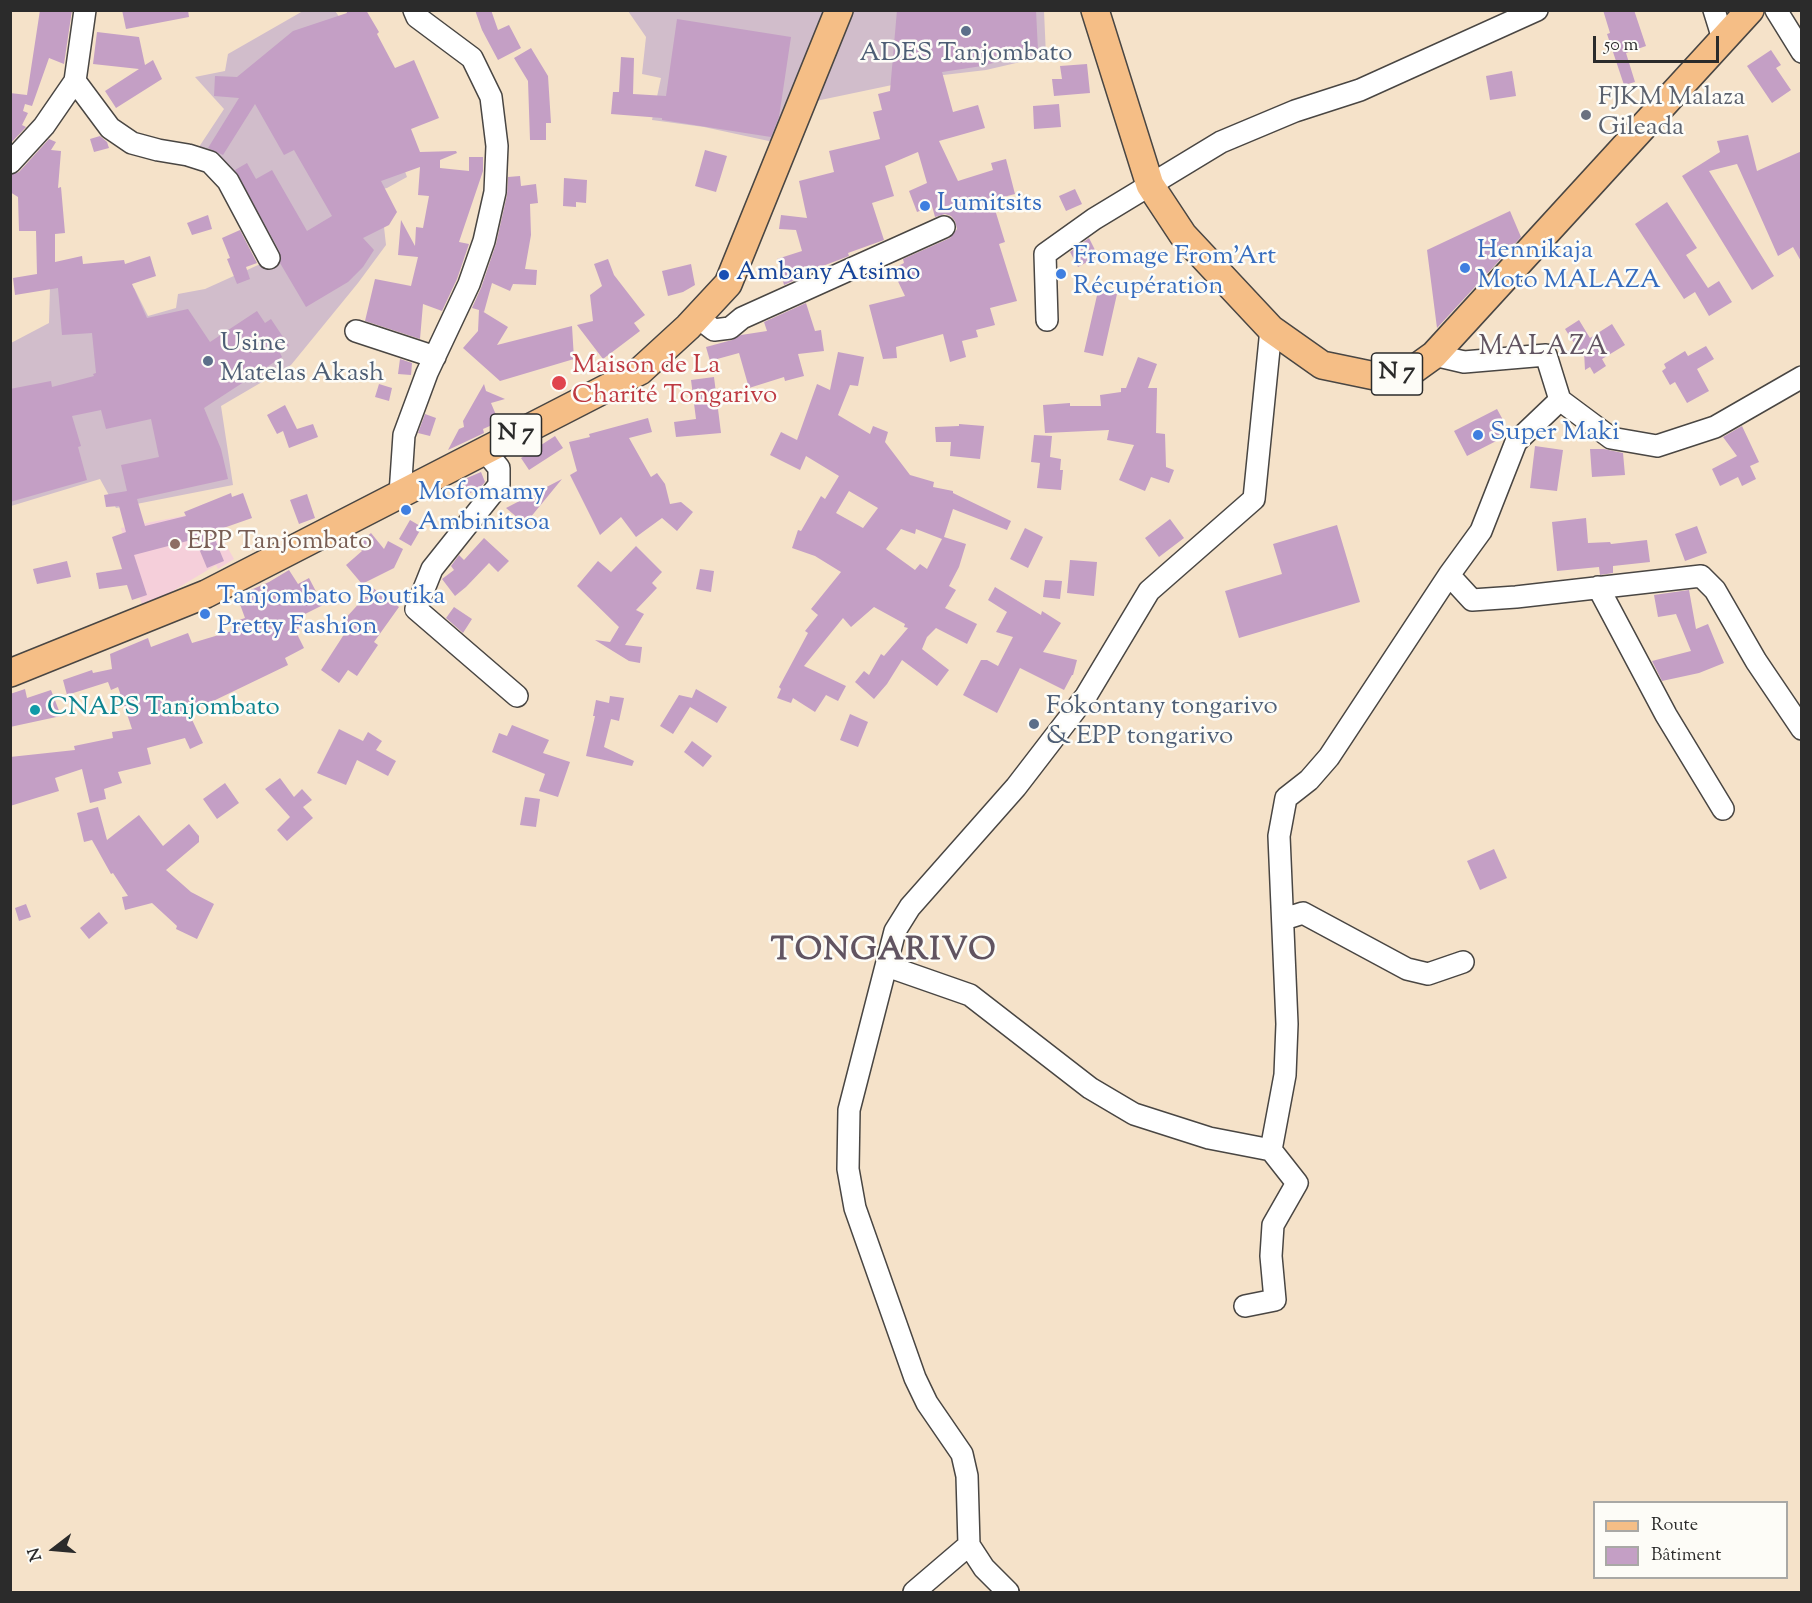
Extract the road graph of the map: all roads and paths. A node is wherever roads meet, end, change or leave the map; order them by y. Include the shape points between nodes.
1 (84, 10) edge
2 (414, 10) edge
3 (839, 10) edge
4 (1095, 10) edge
5 (1537, 10) edge
6 (1714, 10) edge
7 (1750, 10) edge
8 (1776, 10) edge
9 (1724, 39) junction
10 (1802, 52) edge
11 (75, 81) junction
12 (10, 163) edge
13 (1150, 185) junction
14 (944, 227) dead end
15 (269, 258) dead end
16 (697, 317) junction
17 (1047, 320) dead end
18 (1271, 329) junction
19 (356, 331) dead end
20 (1434, 355) junction
21 (435, 357) junction
22 (1802, 377) edge
23 (1560, 400) junction
24 (485, 451) junction
25 (400, 494) junction
26 (1449, 575) junction
27 (1598, 587) junction
28 (10, 673) edge
29 (517, 696) dead end
30 (1802, 729) edge
31 (1723, 809) dead end
32 (1284, 920) junction
33 (1463, 962) dead end
34 (887, 966) junction
35 (1271, 1150) junction
36 (1245, 1306) dead end
37 (969, 1545) junction
38 (915, 1593) edge
39 (1008, 1593) edge

1 - 11 street
2 - 21 street via 417,17 472,58 492,97 497,146 495,192 484,241
3 - 16 main road, N 7 via 728,284
4 - 13 main road, N 7
5 - 13 street via 1360,90 1295,111 1221,142
6 - 9 street
7 - 9 main road, N 7
8 - 10 street
9 - 20 main road, N 7
11 - 12 street via 44,126
11 - 15 street via 110,128 132,143 210,162 228,181
13 - 17 street via 1045,254
13 - 18 main road, N 7 via 1183,235
14 - 16 street via 742,318 730,328 714,330
16 - 24 main road, N 7 via 640,371
18 - 20 main road, N 7 via 1322,365 1375,376 1409,373
18 - 34 street via 1254,499 1149,591 1079,705 1016,788 910,907 895,931
19 - 21 street
20 - 23 street via 1464,362 1546,356
21 - 25 street via 405,435
22 - 23 street via 1715,427 1657,446 1611,438
23 - 26 street via 1516,442 1481,531
24 - 25 main road, N 7
24 - 29 street via 500,468 499,485 432,569 416,609
25 - 28 main road, N 7 via 206,594
26 - 27 street via 1472,600
26 - 32 street via 1329,757 1286,798 1279,836
27 - 30 street via 1701,576 1714,590
27 - 31 street via 1666,715
32 - 33 street via 1303,913 1407,969 1428,974
32 - 35 street via 1286,1065
34 - 35 street via 970,995 1090,1088 1134,1114 1209,1138
34 - 37 street via 849,1110 848,1169 855,1208 915,1378 962,1454 967,1476
35 - 36 street via 1297,1183 1273,1225 1275,1300
37 - 38 street
37 - 39 street

